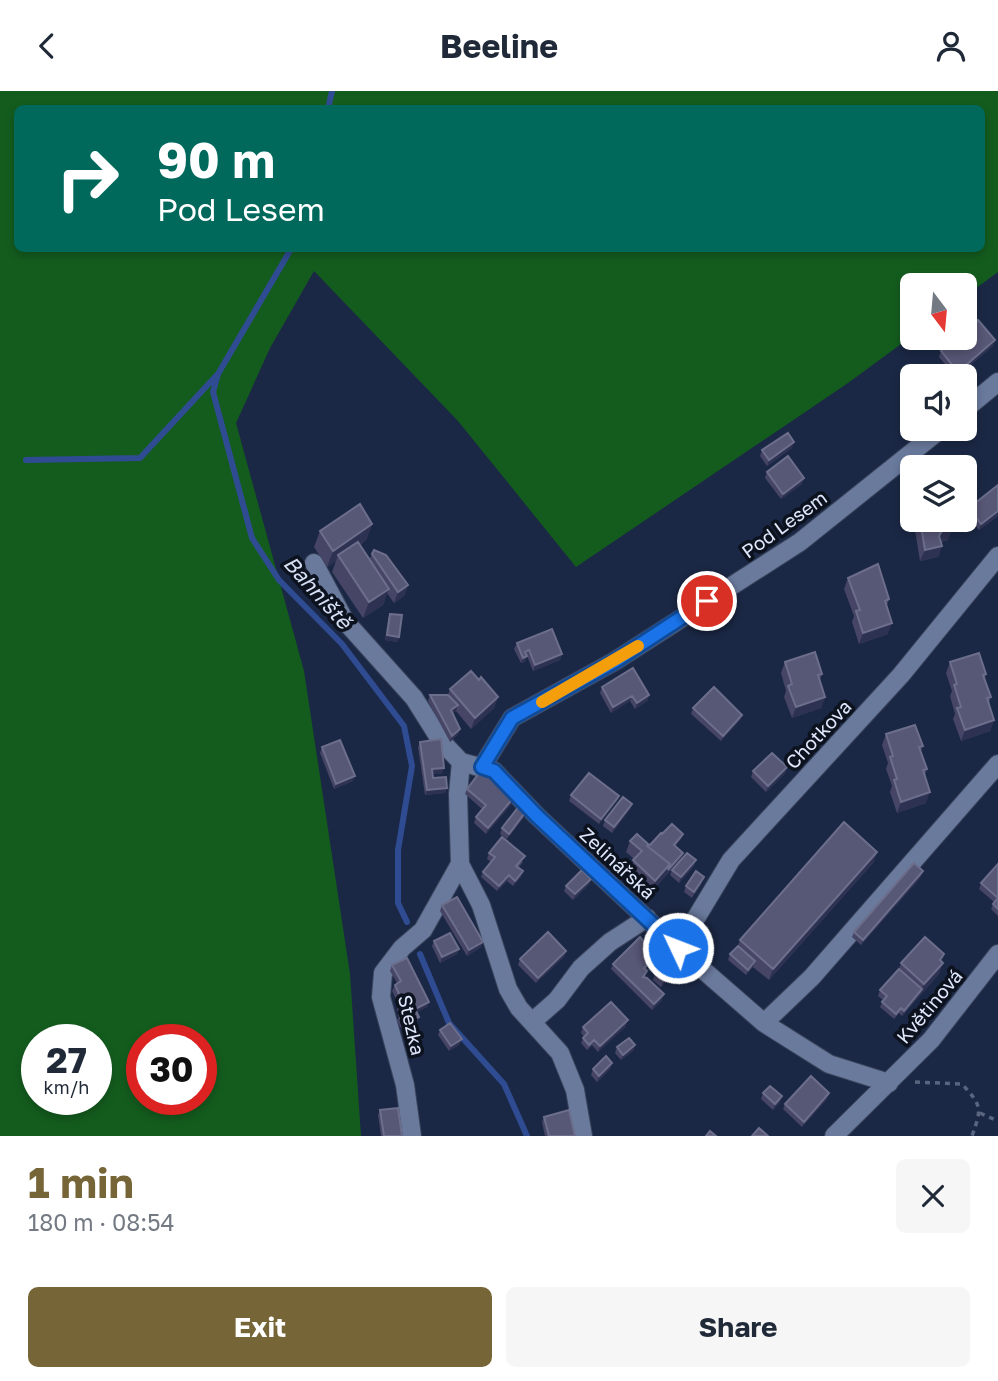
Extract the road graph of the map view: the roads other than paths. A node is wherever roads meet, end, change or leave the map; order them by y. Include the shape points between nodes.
1 (998, 382) edge
2 (977, 399) edge
3 (926, 441) edge
4 (998, 556) edge
5 (314, 563) dead end
6 (461, 762) junction
7 (998, 764) edge
8 (482, 767) junction
9 (460, 864) junction
10 (647, 918) junction
11 (678, 948) junction
12 (998, 954) edge
13 (532, 1022) junction
14 (764, 1023) junction
15 (889, 1083) junction
16 (412, 1136) edge
17 (583, 1136) edge
18 (834, 1136) edge

1 - 2 street
3 - 8 street, Pod Lesem via 800,542 615,661 512,718
4 - 11 street, Chotkova via 901,675 731,860
5 - 6 street via 345,621 414,698 440,741
6 - 8 street, Zelinářská
6 - 9 street
7 - 14 street via 812,977
8 - 10 street, Zelinářská via 494,771
9 - 13 street via 481,905 508,989
9 - 16 street, Stezka via 423,930 383,973 381,997 405,1086
10 - 11 street, Zelinářská
10 - 13 street via 581,968 557,1000
11 - 14 street, Zelinářská
12 - 15 street, Květinová via 931,1040
13 - 17 street via 560,1053 575,1090
14 - 15 street, Zelinářská via 829,1064
15 - 18 street, Květinová

